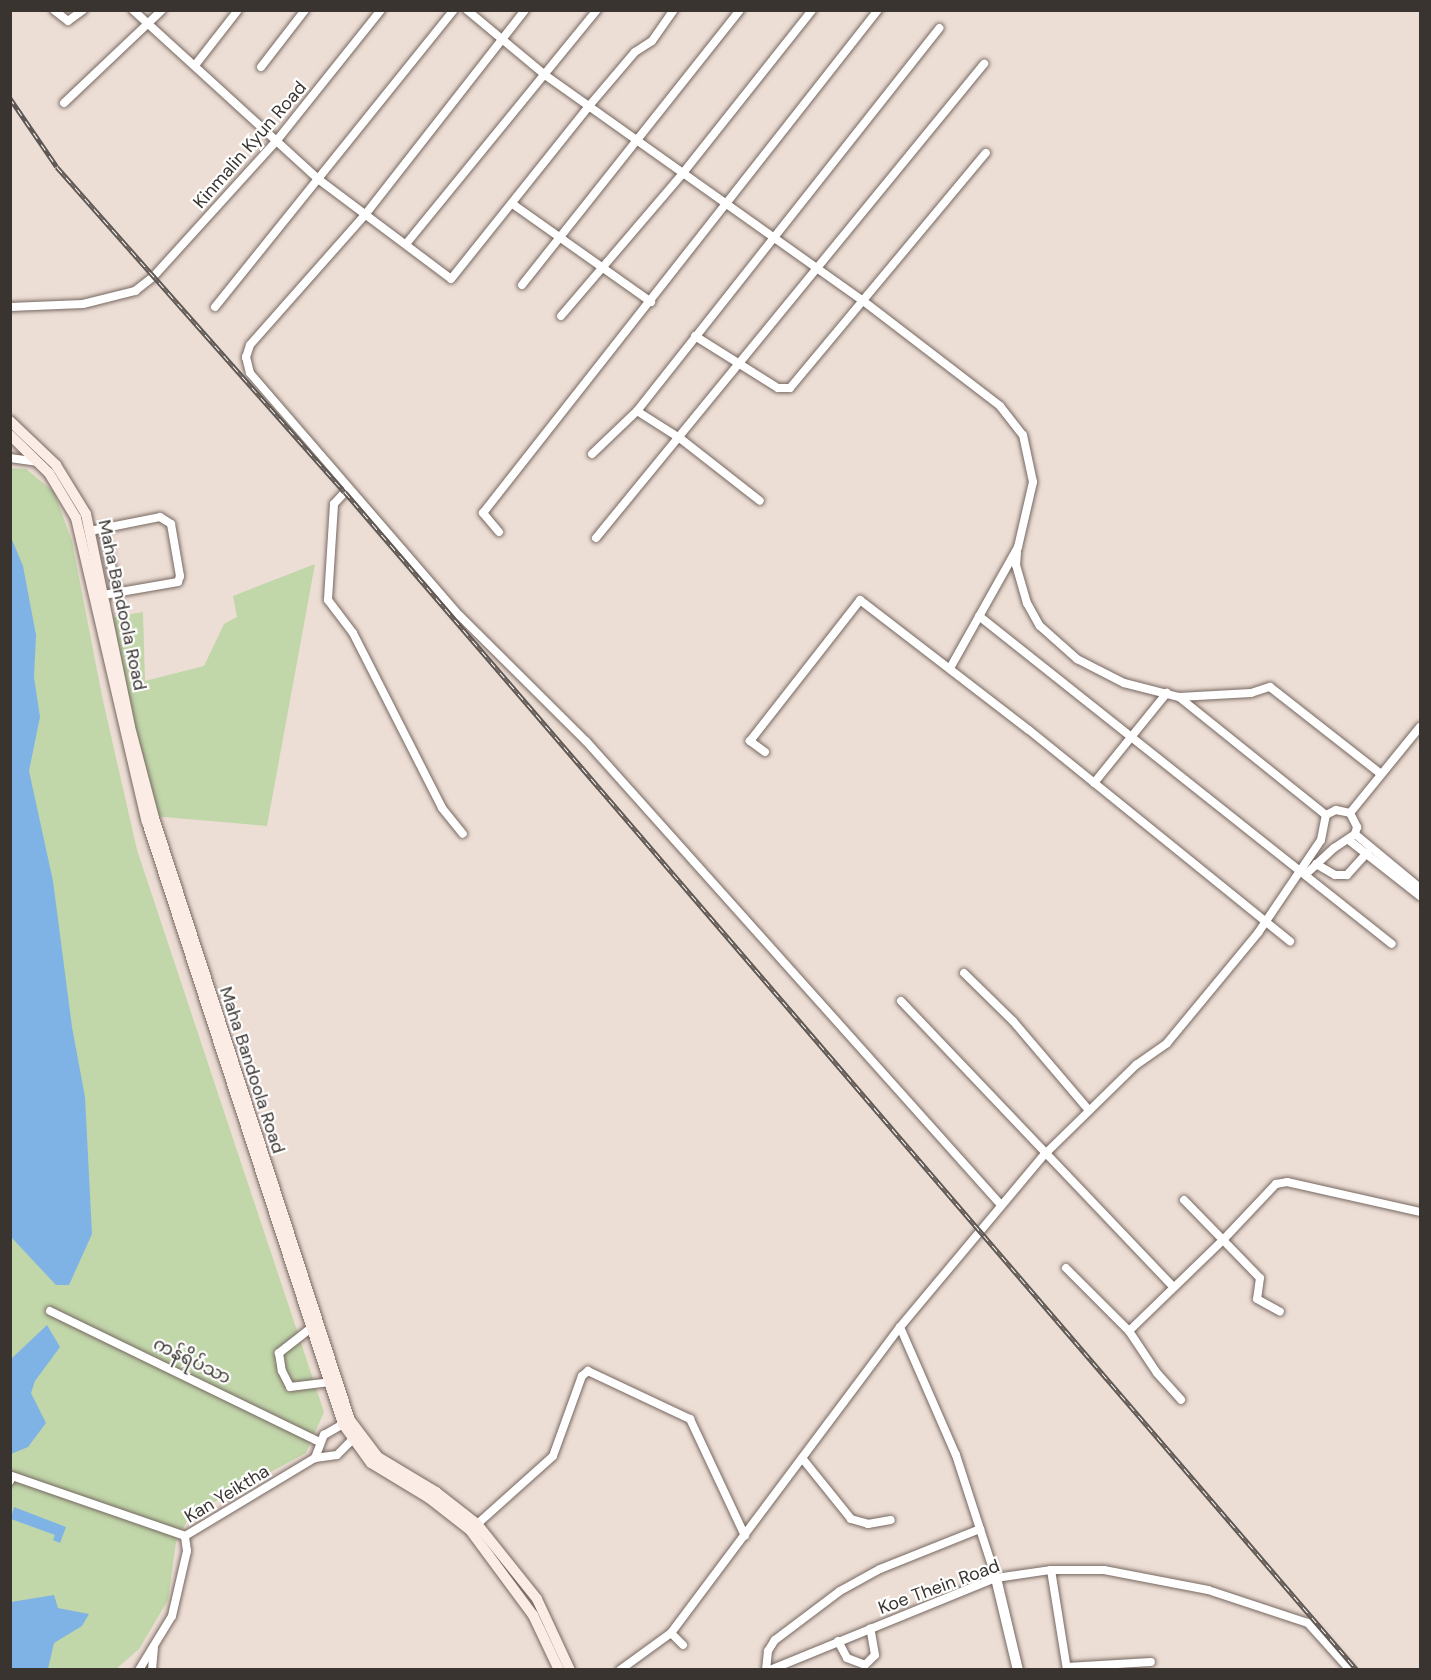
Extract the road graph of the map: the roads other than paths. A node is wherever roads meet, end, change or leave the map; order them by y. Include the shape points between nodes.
1 (54, 10) edge
2 (83, 10) edge
3 (133, 10) edge
4 (162, 10) edge
5 (238, 10) edge
6 (305, 10) edge
7 (381, 10) edge
8 (454, 10) edge
9 (466, 10) edge
10 (525, 10) edge
11 (597, 10) edge
12 (674, 10) edge
13 (740, 10) edge
14 (812, 10) edge
15 (878, 10) edge
16 (148, 28) junction
17 (939, 28) dead end
18 (502, 40) junction
19 (196, 64) junction
20 (984, 64) dead end
21 (261, 67) dead end
22 (545, 75) junction
23 (64, 103) dead end
24 (589, 106) junction
25 (278, 139) junction
26 (639, 142) junction
27 (986, 153) dead end
28 (683, 173) junction
29 (318, 179) junction
30 (726, 204) junction
31 (514, 206) junction
32 (364, 216) junction
33 (772, 236) junction
34 (556, 238) junction
35 (406, 244) junction
36 (603, 267) junction
37 (816, 267) junction
38 (522, 285) dead end
39 (862, 300) junction
40 (651, 302) junction
41 (10, 308) edge
42 (215, 308) dead end
43 (561, 316) dead end
44 (694, 336) junction
45 (738, 364) junction
46 (637, 411) junction
47 (10, 421) edge
48 (10, 435) edge
49 (681, 439) junction
50 (592, 454) dead end
51 (10, 458) edge
52 (40, 462) junction
53 (56, 465) junction
54 (345, 492) dead end
55 (760, 501) dead end
56 (103, 528) junction
57 (90, 531) junction
58 (499, 532) dead end
59 (596, 538) dead end
60 (1018, 547) junction
61 (117, 593) junction
62 (103, 595) junction
63 (979, 616) junction
64 (950, 669) junction
65 (1167, 693) junction
66 (1179, 697) junction
67 (1420, 727) edge
68 (1132, 737) junction
69 (765, 752) dead end
70 (1382, 774) junction
71 (1094, 783) junction
72 (1350, 813) junction
73 (1326, 815) junction
74 (463, 834) dead end
75 (1353, 837) junction
76 (1367, 853) junction
77 (1316, 864) junction
78 (1303, 873) junction
79 (1420, 888) edge
80 (1420, 896) edge
81 (1266, 922) junction
82 (1290, 941) dead end
83 (1392, 944) dead end
84 (964, 973) dead end
85 (901, 1001) dead end
86 (1088, 1109) junction
87 (1044, 1155) junction
88 (1184, 1200) dead end
89 (1001, 1205) junction
90 (1420, 1212) edge
91 (1223, 1240) junction
92 (1066, 1268) dead end
93 (1173, 1287) junction
94 (50, 1311) dead end
95 (1281, 1312) dead end
96 (900, 1327) junction
97 (311, 1328) junction
98 (1129, 1331) junction
99 (328, 1382) junction
100 (1181, 1400) dead end
101 (347, 1422) junction
102 (355, 1438) junction
103 (320, 1442) junction
104 (315, 1458) junction
105 (802, 1458) junction
106 (10, 1481) edge
107 (891, 1520) dead end
108 (474, 1527) junction
109 (980, 1529) junction
110 (185, 1536) junction
111 (745, 1536) junction
112 (1051, 1570) junction
113 (996, 1578) junction
114 (870, 1628) junction
115 (671, 1633) junction
116 (838, 1641) junction
117 (684, 1645) dead end
118 (154, 1648) junction
119 (1151, 1662) dead end
120 (1067, 1668) edge
121 (139, 1670) edge
122 (152, 1670) edge
123 (559, 1670) edge
124 (570, 1670) edge
125 (620, 1670) edge
126 (768, 1670) edge
127 (1018, 1670) edge
128 (1350, 1670) edge

1 - 2 street via 68,21
3 - 16 street
4 - 16 street
5 - 19 street
6 - 21 street
7 - 25 street, Kinmalin Kyun Road
8 - 29 street
9 - 18 street
10 - 18 street
11 - 22 street
12 - 24 street via 652,41 634,52
13 - 26 street
14 - 28 street
15 - 30 street
16 - 19 street
16 - 23 street
17 - 33 street
18 - 22 street
18 - 32 street
19 - 25 street
20 - 37 street
22 - 24 street
22 - 35 street
24 - 26 street
24 - 31 street
25 - 29 street
25 - 41 street, Kinmalin Kyun Road via 153,277 135,291 83,304
26 - 28 street
26 - 34 street
27 - 39 street
28 - 30 street
28 - 36 street
29 - 32 street
29 - 42 street
30 - 33 street
30 - 40 street
31 - 34 street
31 - 35 street via 451,279
32 - 35 street
32 - 89 street via 250,345 246,357 250,373 453,608 586,741
33 - 37 street
33 - 44 street
34 - 36 street
34 - 38 street
36 - 40 street
36 - 43 street
37 - 39 street
37 - 45 street
39 - 45 street via 790,388 778,388
39 - 60 street via 1000,406 1023,435 1033,482
40 - 58 street via 483,513
44 - 45 street
44 - 46 street
45 - 49 street
46 - 49 street
46 - 50 street
47 - 53 main road, Maha Bandoola Road
48 - 52 main road, Maha Bandoola Road
49 - 55 street
49 - 59 street
51 - 52 street
52 - 53 street
52 - 97 main road, Maha Bandoola Road via 66,495 76,518 138,792
53 - 57 main road, Maha Bandoola Road via 82,504
54 - 74 street via 334,504 328,600 353,633 442,808
56 - 57 street
56 - 61 street
56 - 61 street via 160,517 171,524 178,582
57 - 62 main road, Maha Bandoola Road
60 - 63 street
60 - 65 street via 1016,565 1022,593 1040,626 1059,646 1098,672
61 - 62 street
62 - 101 main road, Maha Bandoola Road via 154,818
63 - 64 street
63 - 68 street
64 - 69 street via 860,600 750,741
64 - 71 street
65 - 66 street
65 - 68 street
66 - 70 street via 1251,693 1270,687
66 - 73 street
67 - 70 street
68 - 71 street
68 - 78 street
70 - 72 street
71 - 81 street
72 - 73 street via 1336,810
72 - 75 street via 1358,827
73 - 78 street via 1320,840
75 - 76 street
75 - 77 street
75 - 79 street
76 - 77 street via 1347,875 1335,875
76 - 80 street
77 - 78 street
78 - 81 street
78 - 83 street
81 - 82 street
81 - 86 street via 1167,1043
84 - 86 street via 1013,1021
85 - 87 street
86 - 87 street
87 - 89 street
87 - 93 street via 1101,1207
88 - 91 street
89 - 96 street
90 - 91 street via 1287,1182 1276,1184
91 - 93 street
91 - 95 street via 1260,1278 1257,1299
92 - 98 street
93 - 98 street
94 - 103 street, ကန်ရိပ်သာ
96 - 105 street
96 - 109 street via 956,1455
97 - 99 main road, Maha Bandoola Road
97 - 99 street via 279,1353 282,1371 290,1387
98 - 100 street
99 - 101 main road, Maha Bandoola Road
101 - 102 main road, Maha Bandoola Road
101 - 103 street via 327,1432
102 - 104 street, Kan Yeiktha via 338,1455
102 - 108 main road, Maha Bandoola Road via 371,1463
103 - 104 street
104 - 110 street, Kan Yeiktha
105 - 107 street via 850,1519 868,1524
105 - 111 street
106 - 110 street via 12,1476
108 - 111 street via 553,1456 582,1376 588,1371 690,1419
108 - 123 main road, Maha Bandoola Road via 533,1616
108 - 124 main road, Maha Bandoola Road via 537,1599
109 - 113 street
109 - 126 street via 880,1569 840,1590 775,1640 768,1651
110 - 118 street, Kan Yeiktha via 187,1551 172,1616
111 - 115 street
112 - 113 street, Koe Thein Road
112 - 120 street
112 - 128 street, Koe Thein Road via 1104,1570 1162,1578 1219,1593 1308,1623
113 - 114 street, Koe Thein Road
113 - 127 street
114 - 116 street, Koe Thein Road
114 - 116 street via 875,1655 865,1665 847,1658
115 - 117 street
115 - 125 street
116 - 126 street, Koe Thein Road
118 - 121 street, Kan Yeiktha
118 - 122 street
119 - 120 street

